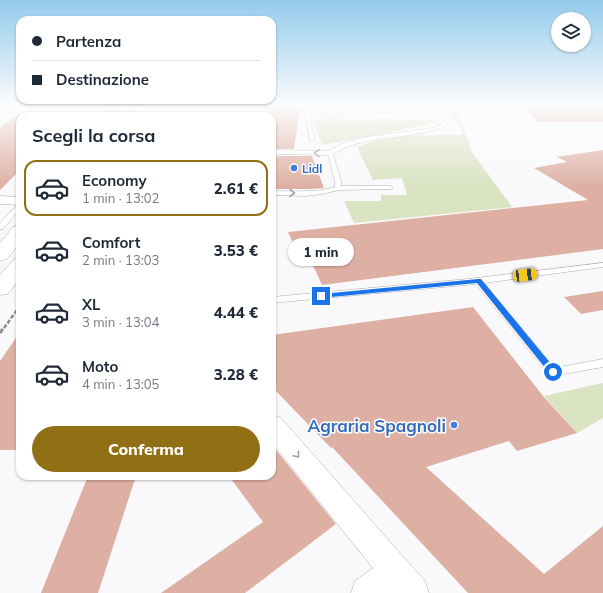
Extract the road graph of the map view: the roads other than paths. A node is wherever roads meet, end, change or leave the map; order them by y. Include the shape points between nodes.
1 (311, 132) edge
2 (416, 132) edge
3 (313, 140) dead end
4 (276, 152) edge
5 (330, 153) junction
6 (338, 188) junction
7 (390, 188) dead end
8 (276, 192) edge
9 (0, 200) edge
10 (16, 200) edge
11 (16, 210) edge
12 (0, 228) edge
13 (16, 236) edge
14 (0, 255) edge
15 (603, 265) edge
16 (478, 280) junction
17 (276, 300) edge
18 (603, 363) edge
19 (276, 430) edge
20 (404, 582) edge
21 (367, 593) edge

1 - 3 lane
2 - 5 lane via 365,139
5 -> 4 lane
5 - 6 lane
6 - 7 lane
8 -> 6 lane via 311,193
9 - 10 street
11 - 12 lane
13 - 14 main road
15 - 16 lane
16 - 17 lane
16 - 18 lane via 553,372
19 -> 20 street
20 - 21 street

